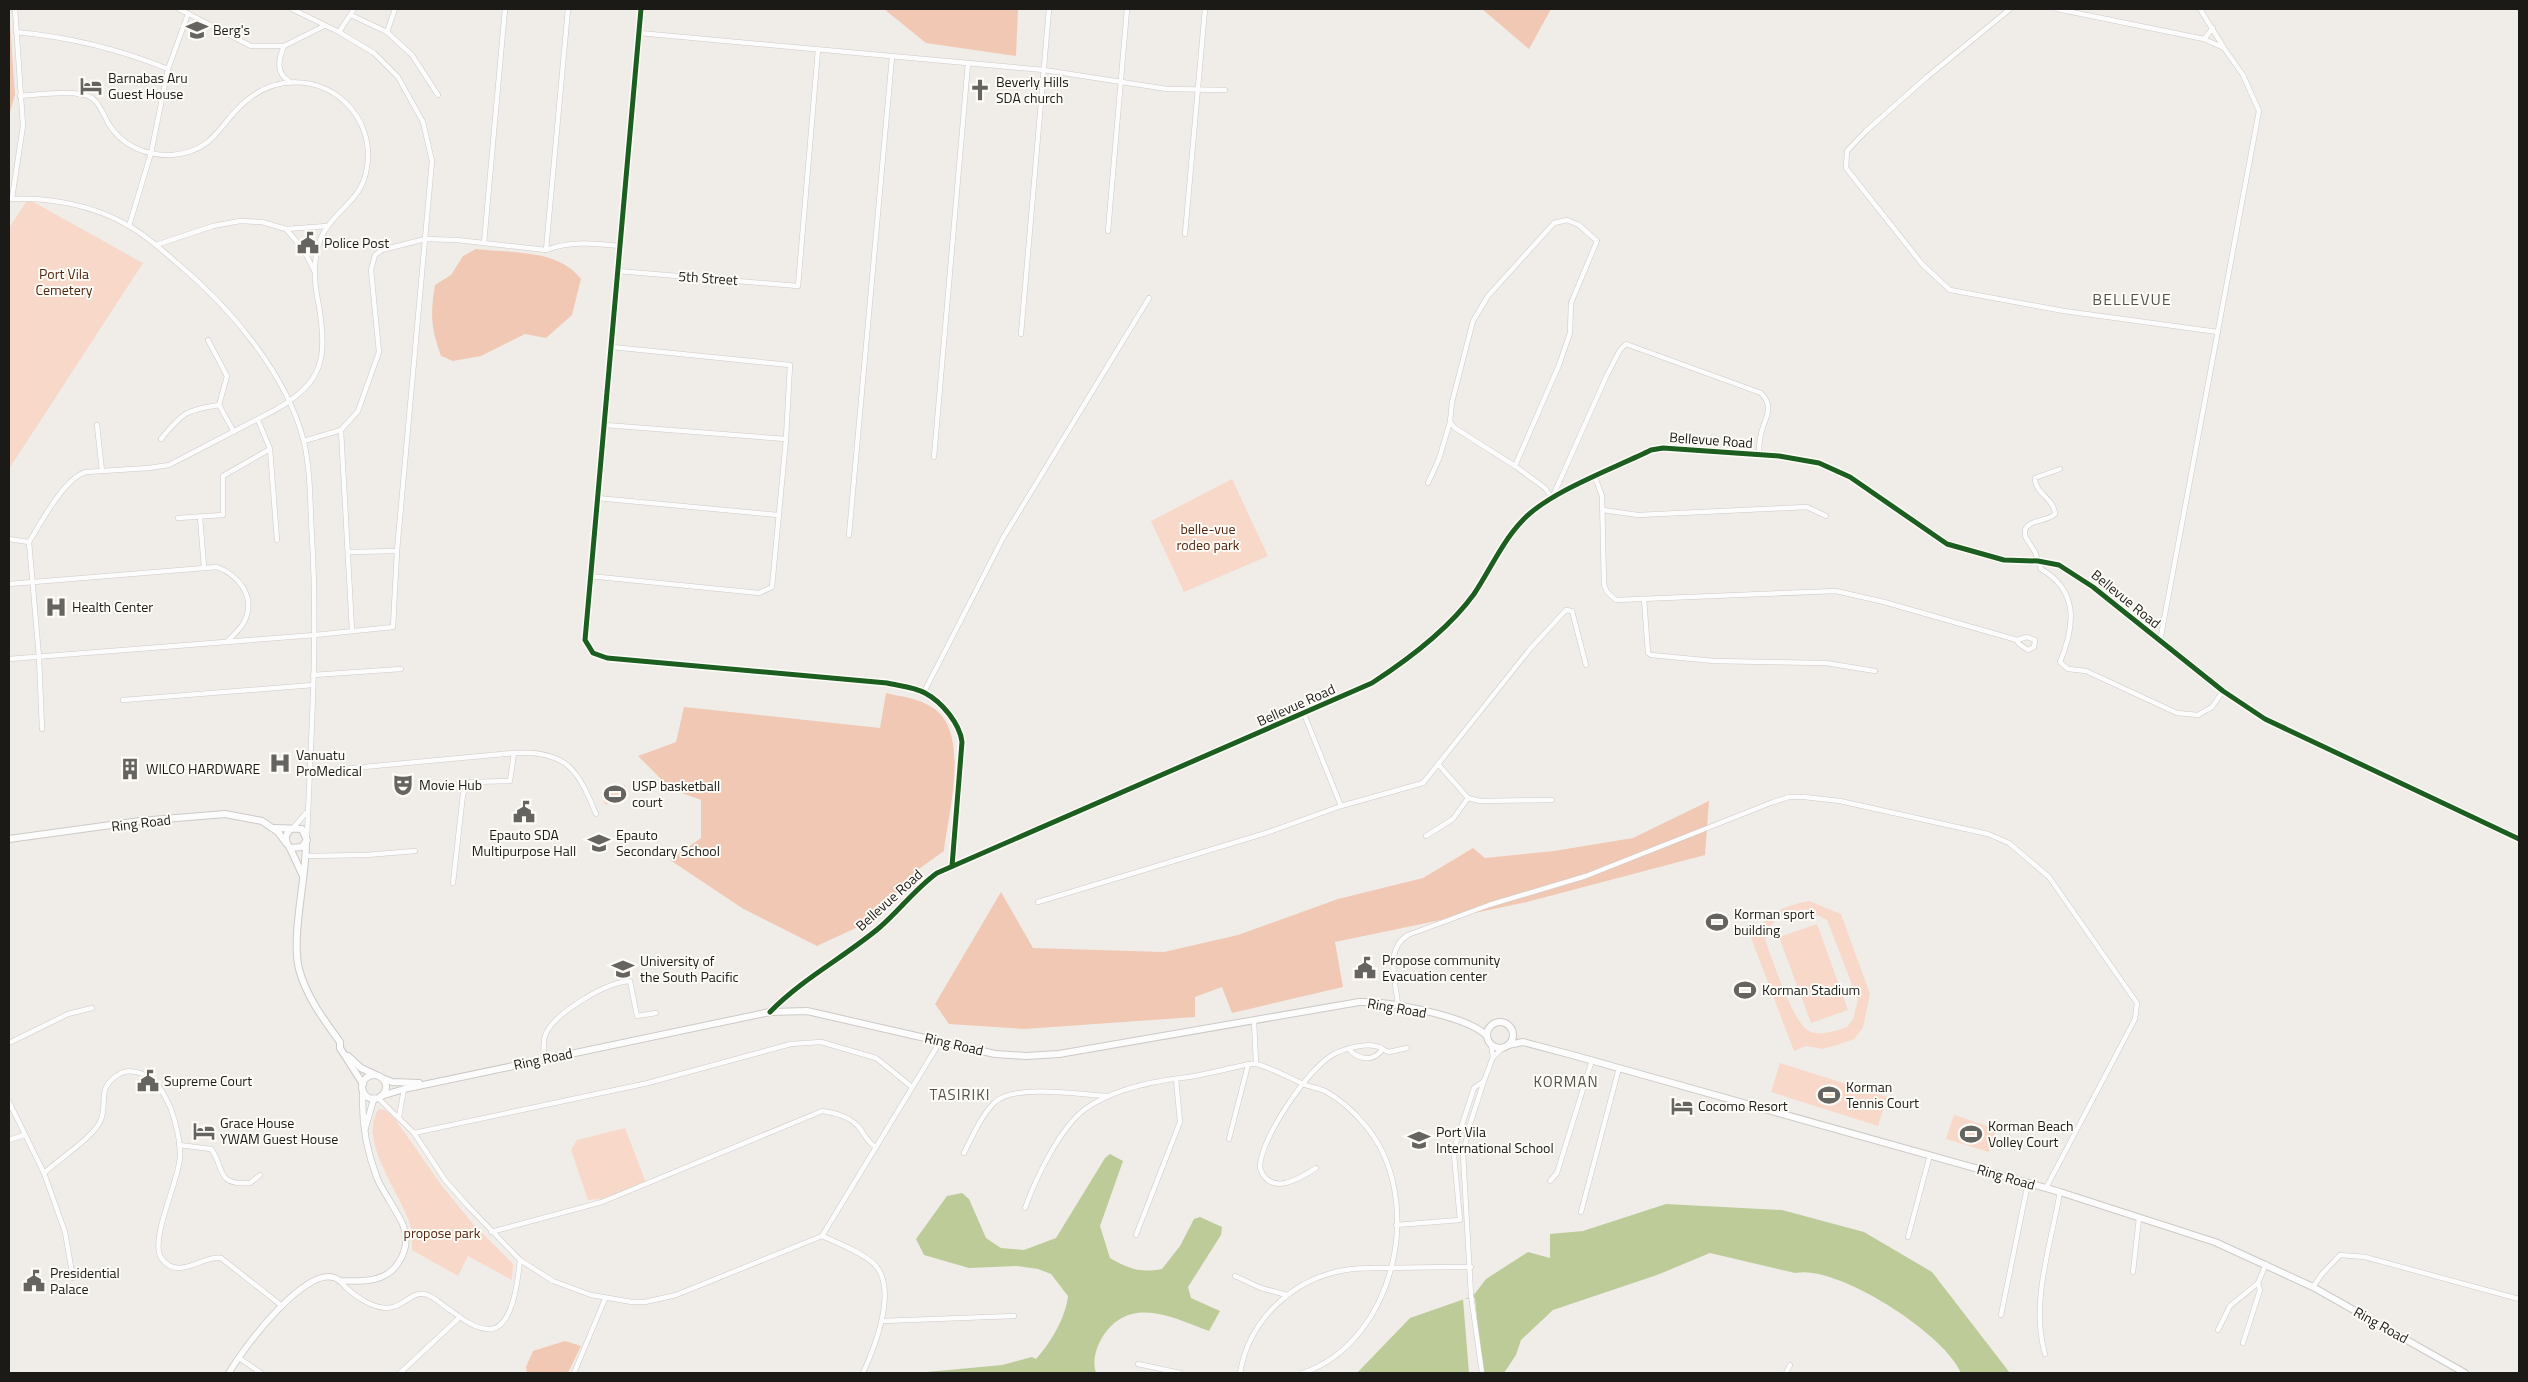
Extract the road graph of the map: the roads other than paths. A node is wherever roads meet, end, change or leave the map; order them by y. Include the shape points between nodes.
1 (15, 9) edge
2 (179, 9) edge
3 (292, 9) edge
4 (354, 9) edge
5 (395, 9) edge
6 (505, 9) edge
7 (568, 9) edge
8 (641, 9) edge
9 (1050, 9) edge
10 (1127, 9) edge
11 (1205, 9) edge
12 (2010, 9) edge
13 (2057, 9) edge
14 (2200, 9) edge
15 (188, 14) junction
16 (351, 15) junction
17 (324, 26) junction
18 (2212, 28) junction
19 (16, 32) junction
20 (339, 32) junction
21 (387, 32) junction
22 (639, 33) junction
23 (2204, 39) junction
24 (284, 46) junction
25 (2224, 48) junction
26 (818, 50) junction
27 (892, 57) junction
28 (968, 63) junction
29 (168, 69) junction
30 (1044, 70) junction
31 (290, 81) junction
32 (1121, 82) junction
33 (1196, 90) junction
34 (1225, 90) dead end
35 (438, 95) dead end
36 (20, 96) junction
37 (151, 153) junction
38 (10, 199) edge
39 (129, 226) junction
40 (328, 226) junction
41 (286, 229) junction
42 (1108, 231) dead end
43 (1184, 234) dead end
44 (425, 239) junction
45 (484, 243) junction
46 (156, 246) junction
47 (620, 246) junction
48 (546, 250) junction
49 (314, 271) junction
50 (618, 271) junction
51 (1149, 298) dead end
52 (2218, 332) junction
53 (1021, 334) dead end
54 (208, 340) dead end
55 (612, 347) junction
56 (288, 402) junction
57 (219, 405) junction
58 (258, 420) junction
59 (1450, 422) junction
60 (97, 425) dead end
61 (605, 425) junction
62 (341, 430) junction
63 (234, 432) junction
64 (161, 439) dead end
65 (786, 439) junction
66 (304, 441) junction
67 (270, 449) junction
68 (1759, 455) junction
69 (934, 457) dead end
70 (1515, 466) junction
71 (2060, 469) dead end
72 (102, 471) junction
73 (1595, 477) junction
74 (1428, 483) dead end
75 (597, 498) junction
76 (1552, 498) junction
77 (1603, 510) junction
78 (778, 515) junction
79 (1826, 516) dead end
80 (200, 517) junction
81 (178, 518) dead end
82 (849, 535) dead end
83 (9, 539) edge
84 (277, 540) dead end
85 (29, 542) junction
86 (397, 551) junction
87 (349, 552) junction
88 (2038, 561) junction
89 (204, 566) junction
90 (589, 576) junction
91 (33, 583) junction
92 (9, 584) edge
93 (1644, 599) junction
94 (352, 630) junction
95 (315, 636) junction
96 (2017, 640) dead end
97 (2160, 641) junction
98 (227, 642) junction
99 (39, 657) junction
100 (9, 659) edge
101 (1586, 665) dead end
102 (401, 669) dead end
103 (1875, 671) dead end
104 (313, 675) junction
105 (313, 685) junction
106 (2223, 691) junction
107 (924, 692) junction
108 (123, 700) dead end
109 (1304, 714) junction
110 (42, 729) dead end
111 (514, 753) junction
112 (1438, 764) junction
113 (310, 772) junction
114 (1468, 798) junction
115 (1552, 800) dead end
116 (1341, 806) junction
117 (308, 809) junction
118 (596, 814) dead end
119 (271, 827) junction
120 (292, 828) junction
121 (1426, 836) dead end
122 (2519, 839) edge
123 (9, 840) edge
124 (307, 840) junction
125 (288, 845) junction
126 (416, 851) dead end
127 (306, 856) junction
128 (952, 866) junction
129 (303, 883) junction
130 (453, 883) dead end
131 (1038, 902) dead end
132 (1398, 1005) junction
133 (92, 1008) dead end
134 (656, 1012) dead end
135 (770, 1012) junction
136 (1254, 1021) junction
137 (1492, 1024) junction
138 (1474, 1026) junction
139 (1513, 1031) junction
140 (1487, 1036) junction
141 (941, 1040) junction
142 (1523, 1042) junction
143 (9, 1043) edge
144 (1491, 1044) junction
145 (1506, 1046) junction
146 (340, 1048) junction
147 (1407, 1048) dead end
148 (1349, 1049) junction
149 (1382, 1050) junction
150 (1493, 1057) junction
151 (544, 1060) junction
152 (1592, 1060) junction
153 (1256, 1063) junction
154 (1248, 1065) junction
155 (1619, 1068) junction
156 (379, 1076) junction
157 (1176, 1079) junction
158 (1484, 1081) junction
159 (436, 1083) junction
160 (363, 1084) junction
161 (1304, 1085) junction
162 (912, 1087) junction
163 (404, 1089) junction
164 (363, 1091) junction
165 (1108, 1096) junction
166 (378, 1097) junction
167 (9, 1102) edge
168 (399, 1117) junction
169 (1459, 1132) junction
170 (414, 1133) junction
171 (364, 1134) junction
172 (1467, 1134) junction
173 (24, 1135) junction
174 (1229, 1139) dead end
175 (9, 1140) edge
176 (179, 1145) junction
177 (876, 1147) junction
178 (964, 1153) dead end
179 (1454, 1155) junction
180 (1930, 1155) junction
181 (1464, 1156) junction
182 (1316, 1168) dead end
183 (44, 1172) junction
184 (1465, 1172) junction
185 (1455, 1173) junction
186 (260, 1175) dead end
187 (1550, 1181) dead end
188 (2028, 1183) junction
189 (1466, 1186) junction
190 (2046, 1188) junction
191 (1457, 1190) junction
192 (2060, 1192) junction
193 (1025, 1208) dead end
194 (1581, 1212) dead end
195 (1459, 1213) junction
196 (1468, 1213) junction
197 (2139, 1218) junction
198 (1396, 1225) junction
199 (491, 1232) junction
200 (1136, 1235) dead end
201 (822, 1236) junction
202 (1908, 1237) dead end
203 (520, 1260) junction
204 (2266, 1264) junction
205 (1471, 1267) junction
206 (1393, 1268) junction
207 (2133, 1272) dead end
208 (1235, 1276) dead end
209 (73, 1278) dead end
210 (340, 1281) junction
211 (2258, 1283) junction
212 (2312, 1287) junction
213 (1288, 1295) junction
214 (605, 1299) junction
215 (2519, 1299) edge
216 (282, 1306) junction
217 (2000, 1315) dead end
218 (460, 1316) junction
219 (1014, 1316) dead end
220 (882, 1321) junction
221 (2218, 1330) dead end
222 (2242, 1343) dead end
223 (2045, 1354) dead end
224 (239, 1358) junction
225 (1138, 1364) dead end
226 (1790, 1365) dead end
227 (229, 1373) edge
228 (261, 1373) edge
229 (400, 1373) edge
230 (574, 1373) edge
231 (863, 1373) edge
232 (1180, 1373) edge
233 (1240, 1373) edge
234 (1303, 1373) edge
235 (1482, 1373) edge
236 (1786, 1373) edge
237 (2465, 1373) edge

1 - 19 street
2 - 15 street
3 - 17 street
4 - 16 street
5 - 21 street
6 - 45 street
7 - 48 street
8 - 22 street
9 - 30 street
10 - 32 street
11 - 33 street
12 - 52 street via 1866,131 1848,152 1846,168 1922,264 1950,290 2064,311
13 - 23 street
14 - 18 street
15 - 24 street via 251,46
15 - 29 street
16 - 20 street
16 - 21 street
17 - 20 street
17 - 24 street
18 - 23 street
18 - 25 street
19 - 29 street via 88,42
19 - 36 street
20 - 44 street via 374,53 398,77 423,122 432,161
21 - 35 street via 412,55
22 - 26 street
22 - 47 street
23 - 25 street
24 - 31 street via 279,67 283,77
25 - 52 street via 2243,75 2259,111
26 - 27 street
26 - 50 street, 5th Street via 798,286
27 - 28 street
27 - 82 street
28 - 30 street
28 - 69 street
29 - 37 street
30 - 32 street
30 - 53 street
31 - 37 street via 262,90 244,102 219,133 204,145 180,154
31 - 40 street via 312,84 332,92 351,107 366,133 368,160 362,184 350,203
32 - 33 street
32 - 42 street
33 - 34 street
33 - 43 street
36 - 37 street via 86,96 96,102 124,142
36 - 38 street via 23,126
37 - 39 street
38 - 39 street via 60,201
39 - 46 street
40 - 41 street
40 - 49 street via 320,242
41 - 46 street via 262,222 240,221 213,226
41 - 49 street
44 - 45 street
44 - 62 street via 382,250 372,263 379,352 358,411
44 - 86 street
45 - 48 street
46 - 56 street via 189,272 227,310 259,350
47 - 48 street via 590,242 558,245
47 - 50 street
49 - 56 street via 322,324 320,362 315,377
50 - 55 street
51 - 107 street via 1003,538
52 - 97 street
54 - 57 street via 227,376
55 - 61 street
55 - 65 street via 790,365
56 - 58 street
56 - 66 street
57 - 63 street
57 - 64 street via 179,416
58 - 63 street
58 - 67 street
59 - 70 street via 1454,428
59 - 70 street via 1462,359 1472,321 1481,304 1554,223 1567,220 1578,225 1597,241 1572,303 1570,333 1559,365
59 - 74 street
60 - 72 street
61 - 65 street
61 - 75 street
62 - 66 street
62 - 87 street
63 - 72 street via 169,465
65 - 78 street
66 - 95 street via 310,487
67 - 80 street via 223,476 223,515
67 - 84 street
68 - 73 street, Bellevue Road via 1662,448 1651,450
68 - 76 street via 1761,433 1769,412 1768,401 1761,393 1626,344 1607,375
68 - 88 street, Bellevue Road via 1819,463 1850,477 1947,544 2004,560
70 - 76 street via 1545,488
71 - 88 street via 2034,478 2039,491 2050,501 2056,514 2026,526 2025,536
72 - 85 street via 82,473 72,479
73 - 76 street, Bellevue Road
73 - 77 street
75 - 78 street
75 - 90 street
76 - 109 street, Bellevue Road via 1521,521 1457,616 1400,665 1372,683
77 - 79 street via 1638,515 1807,507
77 - 93 street via 1603,578 1607,592 1616,600
78 - 90 street via 772,587 758,593
80 - 81 street
80 - 89 street
83 - 85 street
85 - 91 street
86 - 87 street
86 - 94 street via 393,627
87 - 94 street
88 - 97 street, Bellevue Road via 2059,565 2077,574
88 - 106 street via 2040,569 2053,576 2068,597 2071,626 2060,662 2068,669 2086,671 2177,713 2198,715 2212,707
89 - 91 street
89 - 98 street via 228,571 244,586 247,598 245,621
90 - 107 street via 585,640 599,657 887,683
91 - 92 street
91 - 99 street
93 - 96 street via 1836,591
93 - 103 street via 1648,653 1652,655 1714,661 1826,663
94 - 95 street
95 - 98 street
95 - 104 street
97 - 106 street, Bellevue Road
98 - 99 street
99 - 100 street
99 - 110 street
101 - 112 street via 1572,611 1566,610 1530,649
102 - 104 street
104 - 105 street
105 - 108 street
105 - 113 street
106 - 122 street, Bellevue Road via 2265,719
107 - 128 street via 937,702 961,733
109 - 116 street
109 - 128 street, Bellevue Road
111 - 113 street
111 - 118 street via 553,756 576,772
111 - 130 street via 510,782 470,782 463,794
112 - 114 street
112 - 116 street via 1423,783
113 - 117 street
114 - 115 street via 1480,801
114 - 121 street via 1453,819
116 - 131 street via 1266,833
117 - 120 street via 304,818
117 - 124 street
119 - 120 main road, Ring Road
119 - 123 main road, Ring Road via 247,817 218,814 140,821
119 - 125 main road, Ring Road
120 - 124 main road via 302,829
120 - 125 main road via 286,834
124 - 125 main road via 300,849
124 - 127 main road, Ring Road
125 - 129 main road, Ring Road via 300,868
126 - 127 street via 366,856
127 - 129 main road, Ring Road
128 - 135 street, Bellevue Road via 921,885 879,928 787,994
129 - 146 main road, Ring Road via 297,944 299,968 313,1001 340,1042
132 - 136 main road, Ring Road via 1359,1002
132 - 138 main road, Ring Road
132 - 190 street via 1394,951 1408,935 1586,876 1789,797 1840,801 1988,834 2009,843 2049,877 2137,1003 2135,1019
133 - 143 street via 68,1014
134 - 151 street via 636,1016 630,980 606,988 553,1021 545,1036
135 - 141 main road, Ring Road via 807,1011
135 - 151 main road, Ring Road
136 - 141 main road, Ring Road via 1033,1056 995,1054
136 - 153 street
137 - 138 main road, Ring Road
137 - 139 main road via 1505,1022
137 - 140 main road
138 - 140 main road, Ring Road
139 - 142 main road
139 - 145 main road via 1513,1039
140 - 144 main road
141 - 162 street
142 - 145 main road, Ring Road
142 - 152 main road, Ring Road
144 - 145 main road
144 - 150 street
145 - 150 street
146 - 156 main road, Ring Road via 361,1068
146 - 160 main road, Ring Road
147 - 149 street
148 - 149 street via 1371,1046
148 - 149 street via 1358,1057 1365,1058 1376,1056
148 - 161 street via 1328,1058 1310,1074
150 - 158 street
151 - 159 main road, Ring Road
152 - 155 main road, Ring Road
152 - 187 street via 1557,1174
153 - 154 street
153 - 161 street
154 - 157 street
154 - 174 street
155 - 180 main road, Ring Road
155 - 194 street
156 - 159 main road, Ring Road via 401,1083
156 - 160 main road via 366,1078
156 - 166 main road via 386,1087
157 - 165 street via 1134,1086
157 - 200 street via 1180,1122
158 - 169 street via 1474,1088
158 - 172 street
159 - 163 main road, Ring Road
160 - 164 main road
161 - 182 street via 1294,1094 1268,1139 1260,1168 1269,1181 1280,1184 1294,1181
161 - 198 street via 1325,1092 1343,1104 1373,1135 1390,1171
162 - 170 street via 876,1058 821,1042 791,1044 648,1083
162 - 177 street
163 - 166 main road, Ring Road
163 - 168 street
164 - 166 main road via 368,1096
164 - 171 street via 361,1113
165 - 178 street via 1010,1094 987,1111
165 - 193 street via 1073,1121 1036,1179
166 - 168 street
166 - 171 street
167 - 173 street
168 - 170 street
169 - 172 street
169 - 179 street
170 - 199 street via 445,1180
171 - 210 street via 378,1179 404,1227 404,1253 398,1264 376,1279
172 - 181 street
173 - 175 street
173 - 183 street
176 - 183 street via 174,1118 157,1084 144,1075 126,1071 105,1087 97,1125
176 - 186 street via 211,1149 220,1171 228,1180 250,1183
176 - 216 street via 178,1175 158,1238 158,1252 163,1261 182,1268 213,1257 221,1258
177 - 199 street via 846,1117 822,1111 602,1202
177 - 201 street
179 - 181 street
179 - 185 street
180 - 188 main road, Ring Road
180 - 202 street
181 - 184 street
183 - 209 street via 65,1232
184 - 185 street
184 - 189 street
185 - 191 street
188 - 190 main road, Ring Road
188 - 217 street
189 - 191 street
189 - 196 street
190 - 192 main road, Ring Road
191 - 195 street
192 - 197 main road, Ring Road
192 - 223 street via 2038,1321
195 - 196 street
195 - 198 street via 1460,1220
196 - 205 street
197 - 204 main road, Ring Road via 2215,1242
197 - 207 street
198 - 206 street
199 - 203 street
201 - 214 street via 676,1295 645,1302
201 - 220 street via 875,1265 883,1281
203 - 214 street via 564,1286
203 - 218 street via 510,1308 501,1326 485,1330
204 - 211 street
204 - 212 main road, Ring Road
205 - 206 street
205 - 235 street via 1471,1295
206 - 213 street via 1353,1268 1335,1272 1306,1283
206 - 234 street via 1382,1298 1365,1327 1335,1357
208 - 213 street via 1261,1288
210 - 216 street via 336,1277 313,1280
210 - 218 street via 356,1296 380,1307 395,1307 421,1293
211 - 221 street via 2230,1306
211 - 222 street via 2260,1290
212 - 215 street via 2340,1255 2365,1257
212 - 237 main road, Ring Road
213 - 233 street via 1274,1306 1256,1329
214 - 230 street
216 - 224 street
218 - 229 street
219 - 220 street
220 - 231 street
224 - 227 street
224 - 228 street
225 - 232 street
226 - 236 street

